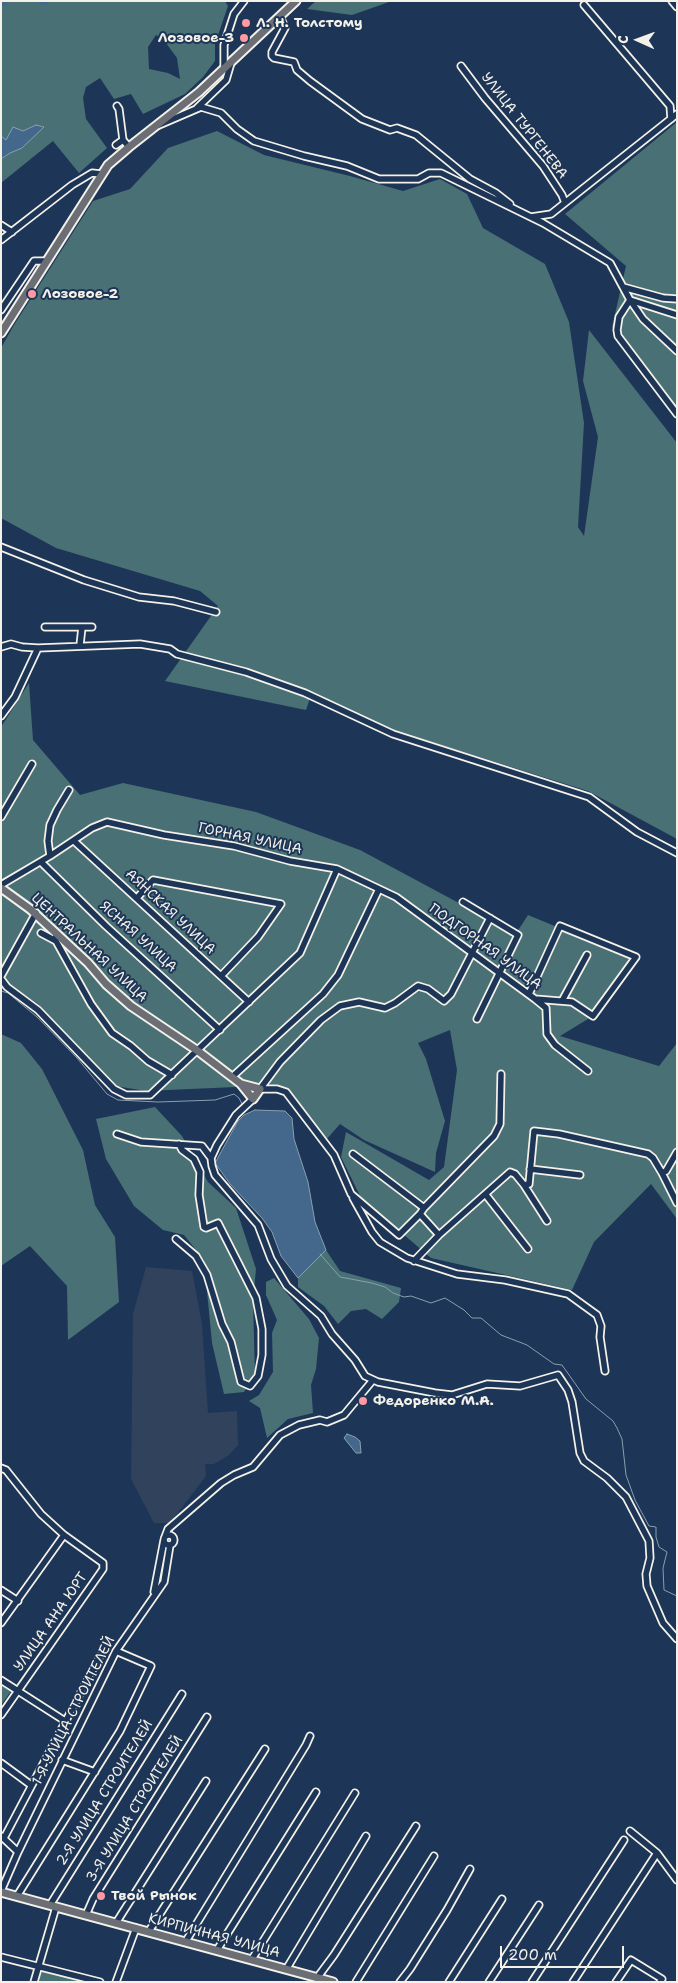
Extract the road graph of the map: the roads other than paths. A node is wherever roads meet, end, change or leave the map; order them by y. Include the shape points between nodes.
1 (244, 1) edge
2 (296, 1) edge
3 (672, 1) edge
4 (584, 5) dead end
5 (677, 7) edge
6 (280, 16) junction
7 (231, 63) junction
8 (460, 66) dead end
9 (224, 70) junction
10 (117, 106) dead end
11 (196, 109) junction
12 (677, 114) edge
13 (671, 119) junction
14 (152, 128) junction
15 (123, 140) junction
16 (116, 145) dead end
17 (129, 147) junction
18 (101, 174) junction
19 (565, 203) junction
20 (519, 212) junction
21 (531, 217) junction
22 (1, 225) edge
23 (12, 232) junction
24 (1, 240) edge
25 (46, 261) junction
26 (623, 287) junction
27 (677, 299) edge
28 (630, 300) junction
29 (1, 310) edge
30 (675, 316) edge
31 (1, 333) edge
32 (677, 351) edge
33 (677, 414) edge
34 (1, 547) edge
35 (216, 612) dead end
36 (45, 627) dead end
37 (82, 627) junction
38 (92, 627) dead end
39 (80, 645) junction
40 (1, 647) edge
41 (38, 648) junction
42 (1, 716) edge
43 (32, 764) dead end
44 (69, 790) dead end
45 (1, 817) edge
46 (74, 841) junction
47 (677, 853) edge
48 (50, 856) junction
49 (41, 862) junction
50 (337, 869) junction
51 (1, 886) edge
52 (379, 889) junction
53 (138, 898) junction
54 (463, 902) dead end
55 (416, 912) joint
56 (36, 913) junction
57 (490, 918) junction
58 (41, 933) dead end
59 (56, 937) junction
60 (472, 954) junction
61 (587, 954) dead end
62 (500, 974) junction
63 (221, 976) junction
64 (1, 978) edge
65 (529, 994) junction
66 (535, 999) junction
67 (562, 1001) junction
68 (249, 1002) junction
69 (477, 1019) dead end
70 (220, 1030) junction
71 (198, 1051) junction
72 (588, 1071) dead end
73 (501, 1074) dead end
74 (172, 1075) junction
75 (232, 1077) junction
76 (241, 1084) junction
77 (260, 1089) junction
78 (253, 1099) junction
79 (118, 1134) dead end
80 (179, 1144) junction
81 (677, 1152) edge
82 (353, 1154) dead end
83 (211, 1158) junction
84 (530, 1169) junction
85 (662, 1173) junction
86 (580, 1175) dead end
87 (524, 1185) junction
88 (351, 1194) junction
89 (486, 1195) junction
90 (677, 1203) edge
91 (422, 1211) junction
92 (547, 1221) dead end
93 (440, 1235) junction
94 (176, 1239) dead end
95 (528, 1249) dead end
96 (414, 1261) junction
97 (605, 1371) dead end
98 (365, 1376) junction
99 (375, 1381) junction
100 (368, 1386) junction
101 (1, 1468) edge
102 (168, 1529) junction
103 (64, 1535) junction
104 (174, 1537) junction
105 (165, 1538) junction
106 (170, 1545) junction
107 (1, 1590) edge
108 (18, 1601) junction
109 (148, 1605) junction
110 (1, 1623) edge
111 (677, 1639) edge
112 (116, 1651) junction
113 (100, 1656) dead end
114 (1, 1680) edge
115 (19, 1690) junction
116 (182, 1694) dead end
117 (1, 1715) edge
118 (207, 1717) dead end
119 (65, 1722) junction
120 (310, 1736) dead end
121 (265, 1749) dead end
122 (62, 1760) junction
123 (1, 1763) edge
124 (95, 1772) junction
125 (206, 1781) dead end
126 (32, 1785) junction
127 (316, 1792) dead end
128 (355, 1793) dead end
129 (416, 1826) dead end
130 (630, 1831) dead end
131 (366, 1836) dead end
132 (3, 1837) edge
133 (624, 1840) dead end
134 (18, 1852) junction
135 (656, 1854) junction
136 (434, 1856) dead end
137 (470, 1869) dead end
138 (677, 1880) edge
139 (1, 1891) edge
140 (17, 1896) junction
141 (502, 1899) dead end
142 (539, 1905) dead end
143 (53, 1906) junction
144 (86, 1915) junction
145 (116, 1923) junction
146 (136, 1928) junction
147 (149, 1931) junction
148 (186, 1941) junction
149 (217, 1950) junction
150 (1, 1956) edge
151 (252, 1959) junction
152 (38, 1966) junction
153 (287, 1968) junction
154 (317, 1978) junction
155 (661, 1980) edge
156 (34, 1982) edge
157 (100, 1982) edge
158 (116, 1982) edge
159 (333, 1982) edge
160 (356, 1982) edge
161 (400, 1982) edge
162 (449, 1982) edge
163 (489, 1982) edge
164 (532, 1982) edge
165 (573, 1982) edge
166 (616, 1982) edge

1 - 9 street via 234,14 224,45
2 - 6 main road
3 - 5 street
4 - 13 street via 670,106
6 - 7 main road
6 - 20 street via 284,28 272,52 274,58 294,62 297,70 310,81 362,119 390,130 397,128 416,135
7 - 9 main road
7 - 11 street via 226,80
8 - 19 street, УЛИЦА ТУРГЕНЕВА via 543,166
9 - 14 main road
10 - 15 street
11 - 14 street
11 - 20 street via 201,107 221,113 254,141 346,166 380,179 418,179 429,173 441,173
12 - 13 street
13 - 19 street
14 - 17 main road
15 - 16 street
15 - 17 street
17 - 18 main road
18 - 23 street via 92,173 72,185
18 - 25 main road
19 - 21 street via 551,214
20 - 21 street
21 - 26 street via 610,263
22 - 23 street
23 - 24 street
25 - 29 street via 34,261
25 - 31 main road
26 - 27 street
26 - 28 street
28 - 30 street
28 - 32 street via 643,319
28 - 33 street via 619,317 618,336
34 - 35 street via 84,580 139,597 174,601
36 - 37 street
37 - 38 street
37 - 39 street
39 - 41 street
39 - 47 street via 140,644 170,648 177,654 246,672 305,693 393,734 589,797 637,832
40 - 41 street via 11,644
41 - 42 street via 15,697
43 - 45 street
44 - 48 street via 50,824
46 - 48 street, ГОРНАЯ УЛИЦА
46 - 50 street, ГОРНАЯ УЛИЦА via 107,822
46 - 53 street, АЯНСКАЯ УЛИЦА
48 - 49 street, ГОРНАЯ УЛИЦА
49 - 51 street, ГОРНАЯ УЛИЦА
49 - 70 street, ЯСНАЯ УЛИЦА
50 - 52 street, ГОРНАЯ УЛИЦА
50 - 68 street via 300,953
51 - 56 main road, ЦЕНТРАЛЬНАЯ УЛИЦА
52 - 55 street, ГОРНАЯ УЛИЦА
52 - 75 street via 338,975 324,994
53 - 63 street, АЯНСКАЯ УЛИЦА
53 - 63 street via 153,880 280,904 258,937
54 - 57 street
55 - 60 street, ПОДГОРНАЯ УЛИЦА
56 - 59 main road, ЦЕНТРАЛЬНАЯ УЛИЦА
56 - 64 street
57 - 60 street
57 - 62 street via 518,935
58 - 59 street
59 - 71 main road, ЦЕНТРАЛЬНАЯ УЛИЦА via 131,1006
59 - 74 street via 91,1004 112,1033
60 - 62 street, ПОДГОРНАЯ УЛИЦА
60 - 77 street via 444,1001 418,986 384,1008 359,1002 340,1006 321,1020 280,1062
61 - 67 street
62 - 65 street, ПОДГОРНАЯ УЛИЦА
62 - 69 street
63 - 68 street, АЯНСКАЯ УЛИЦА
64 - 74 street via 7,987 38,1010 114,1089 126,1095 150,1095
65 - 66 street, ПОДГОРНАЯ УЛИЦА
65 - 67 street via 560,926 636,957 593,1016 572,1002
66 - 67 street
66 - 72 street, ПОДГОРНАЯ УЛИЦА via 546,1008 547,1034 555,1045
68 - 70 street
70 - 71 street
71 - 74 street
71 - 75 main road, ЦЕНТРАЛЬНАЯ УЛИЦА
73 - 91 street via 500,1124 494,1136
75 - 76 main road, ЦЕНТРАЛЬНАЯ УЛИЦА
76 - 77 main road, ЦЕНТРАЛЬНАЯ УЛИЦА
76 - 78 main road
77 - 78 main road
77 - 88 street via 286,1092 334,1155
78 - 83 street via 242,1108
79 - 80 street via 141,1142
80 - 83 street via 202,1146
80 - 94 street via 194,1159 200,1172 199,1195 204,1227 218,1223 256,1298 262,1329 262,1355 258,1376 250,1386 241,1382 207,1274 196,1256
81 - 85 street
82 - 91 street
83 - 98 street via 215,1175 258,1225 271,1259 287,1286 321,1316
84 - 85 street via 534,1131 648,1154
84 - 86 street
84 - 87 street via 529,1184
85 - 90 street
87 - 89 street via 510,1172
87 - 92 street
88 - 91 street via 399,1234
88 - 96 street via 380,1242
89 - 93 street
89 - 95 street
91 - 93 street
93 - 96 street
96 - 97 street via 457,1274 505,1280 568,1294 597,1315
98 - 99 street
98 - 100 street
99 - 100 street
99 - 111 street via 452,1395 487,1384 520,1386 558,1375 572,1402 584,1461 626,1497 649,1542 646,1586 663,1623
100 - 102 street via 344,1415 327,1422 320,1420 299,1425 280,1435 253,1467 221,1483
101 - 103 street
102 - 104 street
102 - 105 street
103 - 108 street
103 - 115 street, УЛИЦА АНА ЮРТ via 103,1563 103,1569
104 - 105 street
104 - 106 street
105 - 106 street
105 - 109 street via 157,1586
106 - 109 street, 1-Я УЛИЦА СТРОИТЕЛЕЙ via 164,1582
107 - 108 street
108 - 110 street
109 - 112 street, 1-Я УЛИЦА СТРОИТЕЛЕЙ
112 - 122 street, 1-Я УЛИЦА СТРОИТЕЛЕЙ
112 - 124 street via 151,1666 120,1731
113 - 119 street
114 - 115 street
115 - 117 street, УЛИЦА АНА ЮРТ
115 - 119 street
116 - 143 street, 2-Я УЛИЦА СТРОИТЕЛЕЙ
118 - 144 street, 3-Я УЛИЦА СТРОИТЕЛЕЙ via 93,1898
119 - 126 street
120 - 148 street
121 - 147 street
122 - 124 street
122 - 134 street, 1-Я УЛИЦА СТРОИТЕЛЕЙ
123 - 126 street
124 - 140 street
125 - 145 street
126 - 132 street
127 - 149 street
128 - 151 street
129 - 154 street
130 - 135 street
131 - 153 street
132 - 134 street
133 - 164 street
134 - 139 street, 1-Я УЛИЦА СТРОИТЕЛЕЙ
135 - 138 street
135 - 165 street
136 - 160 street
137 - 161 street
139 - 140 main road, КИРПИЧНАЯ УЛИЦА
140 - 143 main road, КИРПИЧНАЯ УЛИЦА
141 - 162 street
142 - 163 street
143 - 144 main road, КИРПИЧНАЯ УЛИЦА
143 - 152 street, 2-Я УЛИЦА СТРОИТЕЛЕЙ
144 - 145 main road, КИРПИЧНАЯ УЛИЦА
145 - 146 main road, КИРПИЧНАЯ УЛИЦА
146 - 147 main road, КИРПИЧНАЯ УЛИЦА
146 - 158 street
147 - 148 main road, КИРПИЧНАЯ УЛИЦА
148 - 149 main road, КИРПИЧНАЯ УЛИЦА
149 - 151 main road, КИРПИЧНАЯ УЛИЦА
150 - 152 street
151 - 153 main road, КИРПИЧНАЯ УЛИЦА
152 - 156 street, 2-Я УЛИЦА СТРОИТЕЛЕЙ
152 - 157 street
153 - 154 main road, КИРПИЧНАЯ УЛИЦА
154 - 159 main road, КИРПИЧНАЯ УЛИЦА
155 - 166 street via 630,1960

